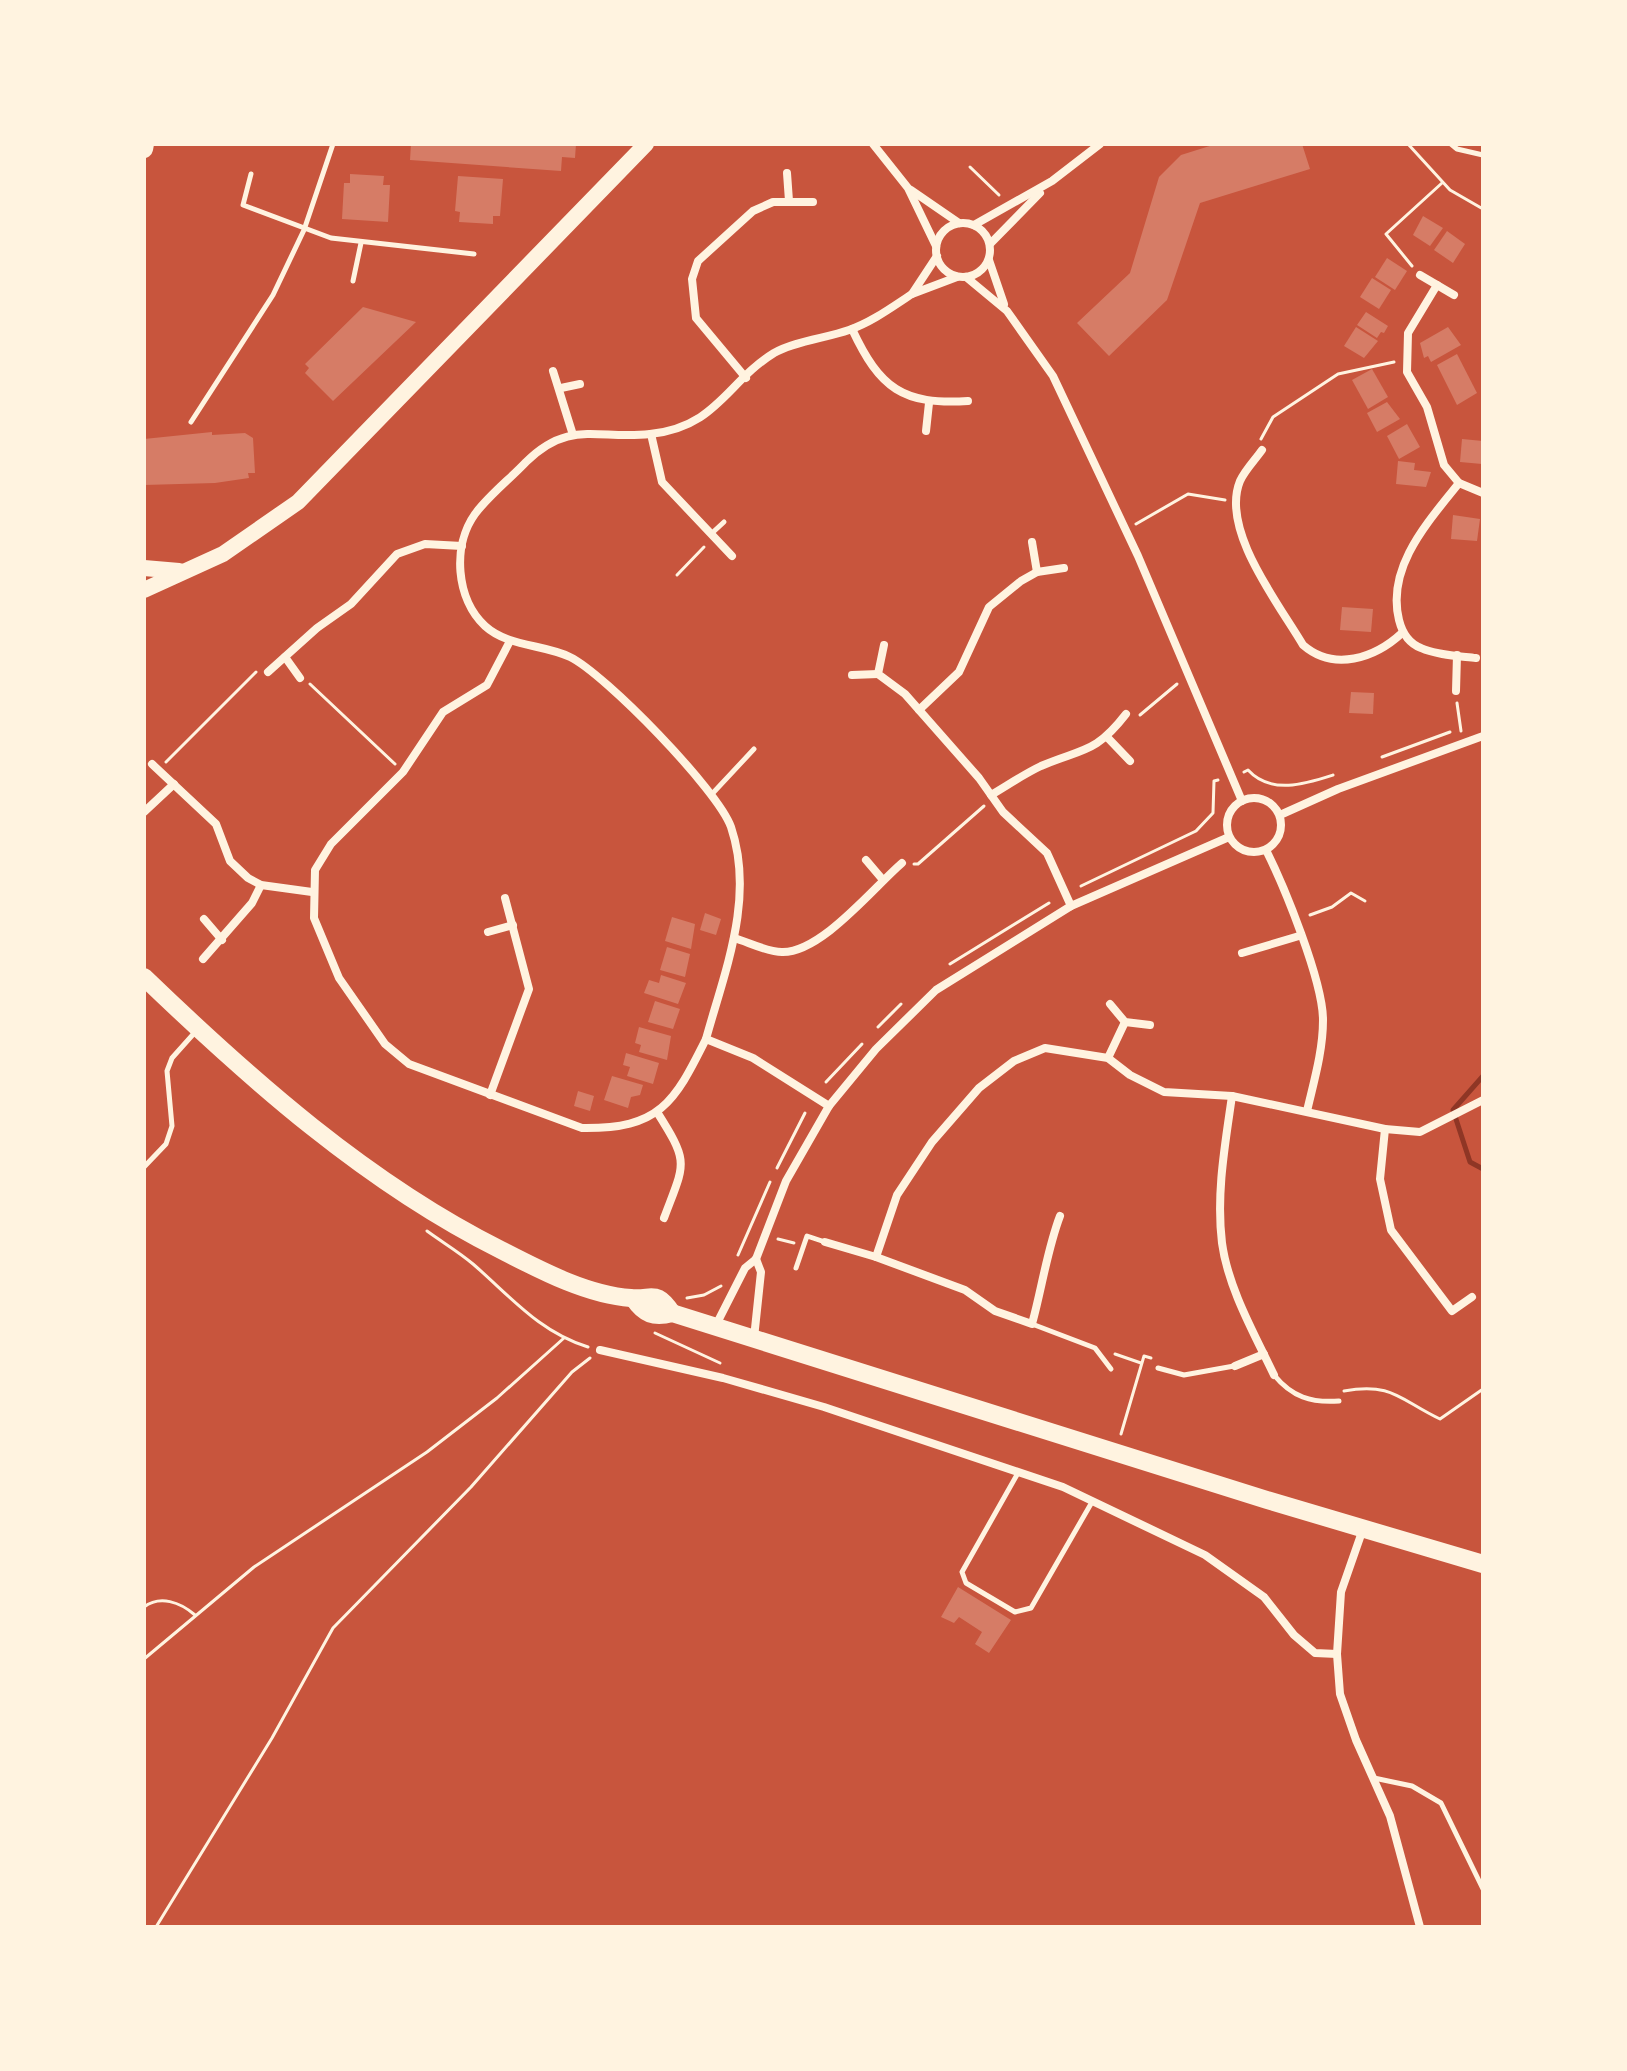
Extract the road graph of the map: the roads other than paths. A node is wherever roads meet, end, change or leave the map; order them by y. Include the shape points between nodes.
1 (333, 144) edge
2 (646, 144) edge
3 (873, 144) edge
4 (1100, 144) edge
5 (1451, 144) edge
6 (1483, 155) edge
7 (787, 173) dead end
8 (251, 174) dead end
9 (1052, 181) junction
10 (908, 188) junction
11 (789, 201) junction
12 (813, 202) dead end
13 (959, 223) junction
14 (974, 225) junction
15 (304, 230) junction
16 (361, 243) junction
17 (990, 244) junction
18 (936, 251) junction
19 (474, 254) dead end
20 (988, 259) junction
21 (1420, 275) road end
22 (962, 277) junction
23 (353, 281) dead end
24 (1437, 285) junction
25 (912, 294) junction
26 (1454, 295) dead end
27 (1007, 311) junction
28 (852, 329) junction
29 (553, 371) dead end
30 (746, 378) junction
31 (580, 384) dead end
32 (561, 388) junction
33 (968, 401) dead end
34 (929, 403) junction
35 (191, 422) dead end
36 (926, 431) dead end
37 (651, 434) junction
38 (573, 435) junction
39 (1262, 450) road end
40 (1459, 483) junction
41 (1483, 493) edge
42 (724, 522) dead end
43 (712, 535) junction
44 (1032, 542) dead end
45 (462, 546) junction
46 (732, 556) dead end
47 (144, 568) edge
48 (1064, 568) dead end
49 (181, 571) junction
50 (1037, 572) junction
51 (144, 590) edge
52 (1402, 633) junction
53 (510, 641) junction
54 (884, 645) dead end
55 (1457, 655) junction
56 (285, 657) junction
57 (1476, 658) dead end
58 (268, 672) road end
59 (878, 674) junction
60 (852, 675) dead end
61 (300, 678) road end
62 (1456, 696) road end
63 (919, 710) junction
64 (1126, 714) road end
65 (1483, 736) edge
66 (1107, 737) junction
67 (754, 749) dead end
68 (1130, 761) dead end
69 (155, 767) road end
70 (174, 784) junction
71 (712, 794) junction
72 (992, 797) junction
73 (1242, 801) junction
74 (144, 812) edge
75 (1280, 815) junction
76 (1229, 837) junction
77 (1266, 850) junction
78 (866, 860) dead end
79 (902, 863) road end
80 (883, 880) junction
81 (261, 885) junction
82 (312, 892) junction
83 (505, 898) dead end
84 (1071, 906) junction
85 (204, 919) dead end
86 (513, 925) junction
87 (488, 932) dead end
88 (1299, 936) junction
89 (734, 938) junction
90 (222, 940) junction
91 (1242, 953) dead end
92 (203, 959) dead end
93 (144, 977) edge
94 (1110, 1004) dead end
95 (1125, 1022) junction
96 (1150, 1025) dead end
97 (197, 1029) junction
98 (706, 1039) junction
99 (1108, 1058) junction
100 (490, 1095) junction
101 (1232, 1096) junction
102 (1483, 1100) edge
103 (829, 1106) junction
104 (1307, 1111) junction
105 (657, 1112) junction
106 (1385, 1129) junction
107 (144, 1167) edge
108 (1060, 1216) dead end
109 (664, 1218) dead end
110 (825, 1242) joint
111 (876, 1257) junction
112 (756, 1259) junction
113 (796, 1268) dead end
114 (1472, 1297) dead end
115 (1032, 1324) junction
116 (715, 1326) junction
117 (754, 1338) junction
118 (600, 1350) road end
119 (1264, 1354) junction
120 (1235, 1366) joint
121 (1158, 1368) dead end
122 (1111, 1369) dead end
123 (1274, 1375) joint
124 (1339, 1401) dead end
125 (1018, 1473) junction
126 (1093, 1501) junction
127 (1363, 1529) junction
128 (1483, 1564) edge
129 (1337, 1654) junction
130 (1373, 1778) junction
131 (1483, 1889) edge
132 (1420, 1927) edge

1 - 15 lane
2 - 49 main road via 298,502 223,554
3 - 10 street
4 - 9 street
5 - 6 lane
7 - 11 street
8 - 15 lane via 243,205
9 - 14 street
9 - 17 street
10 - 13 street
10 - 18 street
11 - 12 street
11 - 30 street via 753,211 698,261 692,279 696,318
13 - 14 street
13 - 18 street via 945,229
14 - 17 street
15 - 16 lane
15 - 35 lane via 273,295
16 - 19 lane
16 - 23 lane
17 - 20 street
18 - 22 street via 943,268
18 - 25 street
20 - 22 street via 982,270
20 - 27 street
21 - 24 street
22 - 25 street
22 - 27 street
24 - 26 street
24 - 40 street via 1408,333 1405,361 1432,418 1444,465
25 - 28 street
27 - 73 street via 1053,376
28 - 30 street via 776,352
28 - 34 street via 864,355 889,384
29 - 32 street
30 - 37 street via 720,405 684,426
31 - 32 street
32 - 38 street
33 - 34 street
34 - 36 street
37 - 38 street
37 - 43 street via 662,482
38 - 45 street via 554,439 525,464 474,515
39 - 52 street via 1241,480 1237,521 1251,557 1303,645 1316,656 1337,662 1387,647
40 - 41 street
40 - 52 street via 1430,518 1398,573 1395,605
42 - 43 lane
43 - 46 street
44 - 50 street
45 - 53 street via 459,579 472,606 485,626
45 - 56 street via 425,544 397,554 351,604
47 - 49 main road
48 - 50 street
49 - 51 main road
50 - 63 street via 989,607 959,672
52 - 55 street via 1420,648
53 - 71 street via 569,656 595,674
53 - 82 street via 487,685 443,712 403,772 331,844 315,870
54 - 59 street
55 - 57 street
55 - 62 street
56 - 58 street
56 - 61 street
59 - 60 street
59 - 63 street
63 - 72 street
64 - 66 street
65 - 75 street
66 - 68 street
66 - 72 street via 1081,754 1044,765
67 - 71 lane
69 - 70 street
70 - 74 street
70 - 81 street via 216,824 230,861
71 - 89 street via 730,824 740,863
72 - 84 street via 1047,853
73 - 75 street via 1266,800
73 - 76 street via 1230,812
75 - 77 street via 1279,838
76 - 77 street via 1249,852
76 - 84 street
77 - 88 street via 1285,888
78 - 80 street
79 - 80 street
80 - 89 street via 819,940 802,948 781,952
81 - 82 street
81 - 90 street
82 - 100 street via 314,918 339,978 385,1044 409,1064
83 - 86 street
84 - 103 street via 936,990 876,1049
85 - 90 street
86 - 87 street
86 - 100 street via 529,989
88 - 91 street
88 - 104 street via 1323,1017
89 - 98 street
90 - 92 street
93 - 97 main road
94 - 95 street
95 - 96 street
95 - 99 street
97 - 107 lane via 167,1071 172,1126 166,1144
97 - 116 main road via 380,1179 499,1249 575,1284 634,1299 641,1311 672,1313
98 - 103 street via 753,1058
98 - 105 street via 679,1094
99 - 101 street via 1164,1092
99 - 111 street via 1045,1048 1014,1061 979,1088 932,1142 897,1195
100 - 105 street via 582,1128 611,1129
101 - 104 street
101 - 119 street via 1221,1180 1222,1245
102 - 106 street via 1420,1132
103 - 112 street via 786,1181
104 - 106 street
105 - 109 street via 680,1147 684,1165
106 - 114 street via 1380,1179 1391,1230 1452,1311
108 - 115 street
110 - 111 street
110 - 113 lane via 807,1236
111 - 115 street via 965,1290 995,1311
112 - 116 street via 745,1268
112 - 117 street via 761,1272
115 - 122 lane via 1095,1348
116 - 117 main road
117 - 127 main road
118 - 125 street via 824,1407
119 - 120 street
119 - 123 street
120 - 121 lane via 1184,1375
123 - 124 lane via 1285,1389 1304,1399
125 - 126 street
125 - 126 lane via 962,1572 966,1583 1015,1612 1031,1608
126 - 129 street via 1205,1555 1264,1597 1315,1653
127 - 128 main road
127 - 129 street via 1341,1592
129 - 130 street via 1340,1694
130 - 131 lane via 1412,1786 1441,1803
130 - 132 street via 1390,1816

